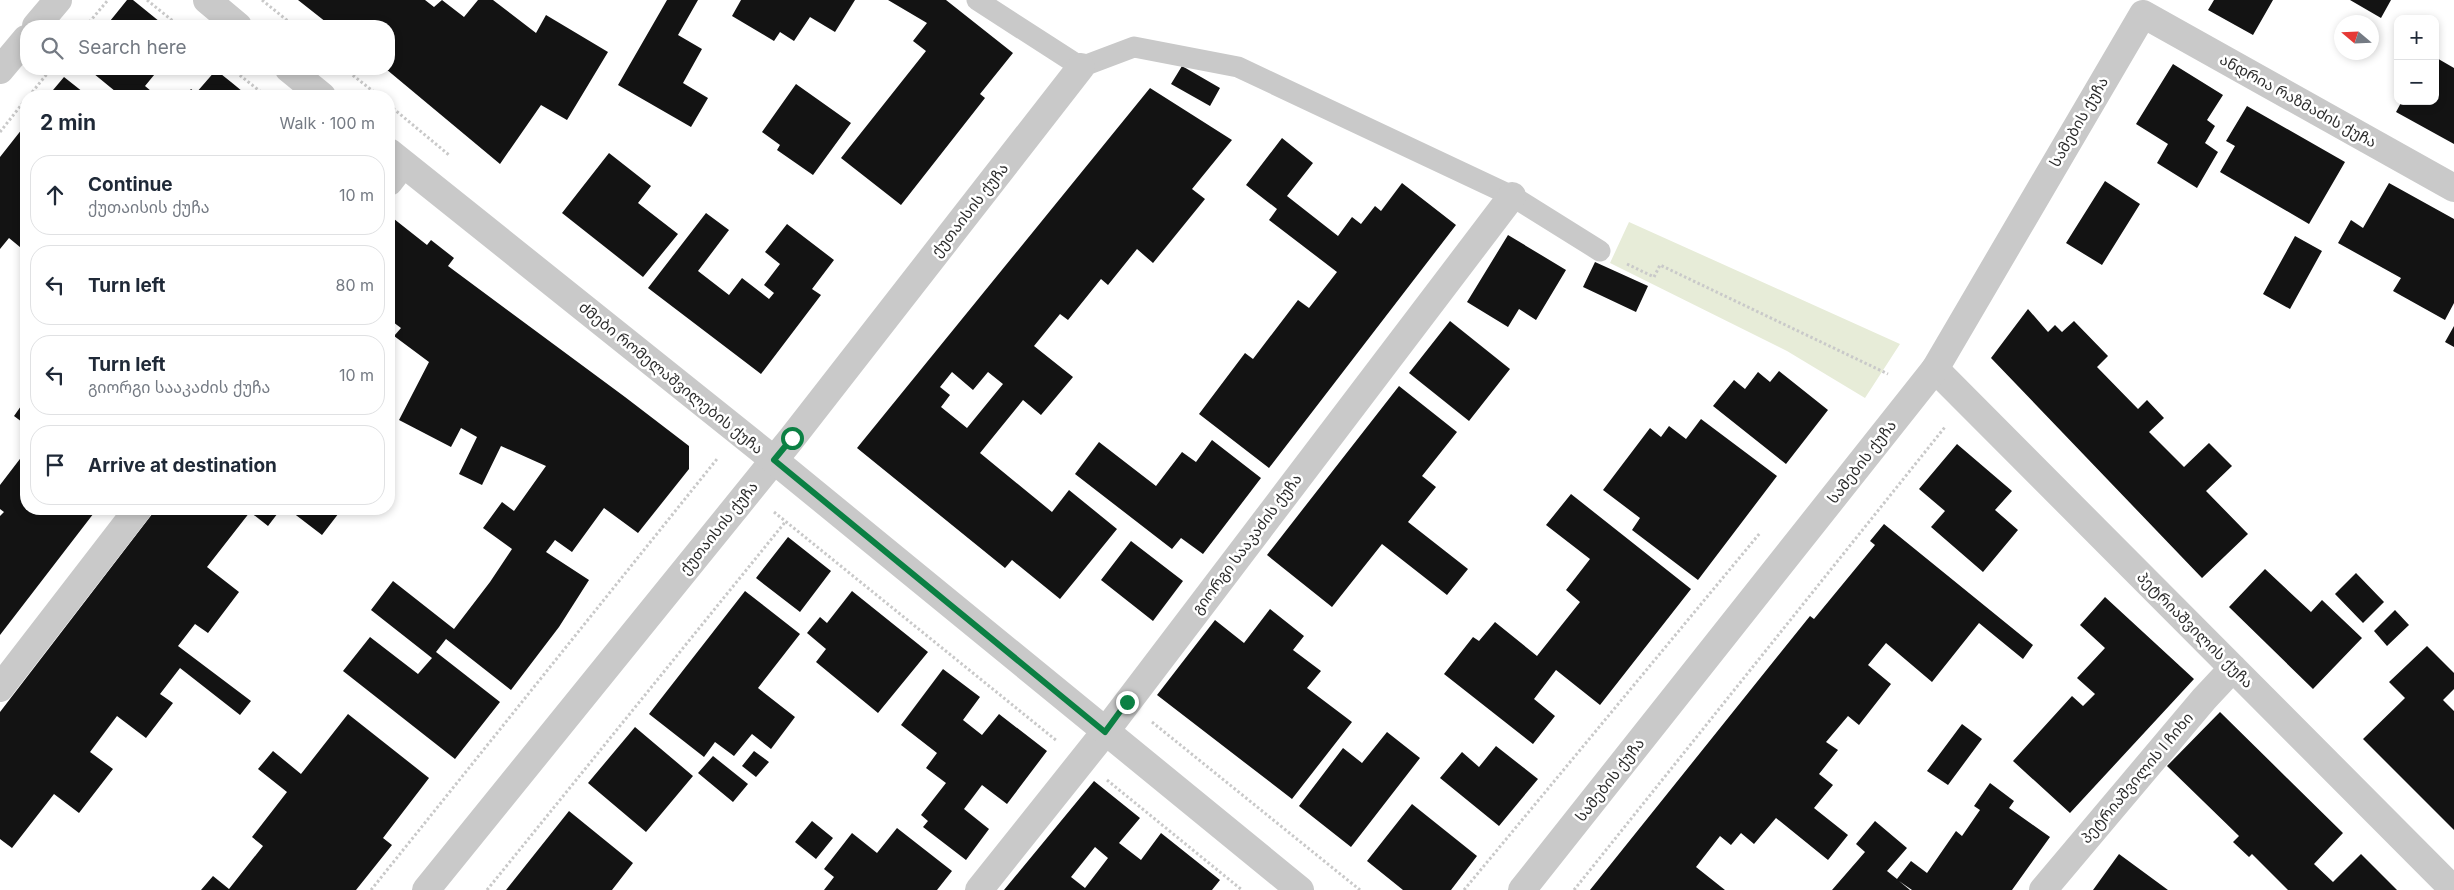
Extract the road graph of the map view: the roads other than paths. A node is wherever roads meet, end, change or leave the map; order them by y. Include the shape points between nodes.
1 (58, 0) edge
2 (207, 0) edge
3 (977, 0) edge
4 (2146, 7) edge
5 (41, 20) edge
6 (231, 20) edge
7 (20, 46) edge
8 (1081, 67) junction
9 (0, 70) edge
10 (296, 75) edge
11 (315, 90) edge
12 (395, 168) edge
13 (2454, 188) edge
14 (1512, 196) junction
15 (1600, 252) road end
16 (1935, 369) junction
17 (774, 460) junction
18 (133, 515) edge
19 (2233, 668) junction
20 (0, 688) edge
21 (1105, 732) junction
22 (426, 890) edge
23 (979, 890) edge
24 (1300, 890) edge
25 (1522, 890) edge
26 (2043, 890) edge
27 (2454, 890) edge

1 - 5 street
2 - 6 street
3 - 8 lane
4 - 13 street, ანდრია რაზმაძის ქუჩა
4 - 16 street, სამების ქუჩა
7 - 9 street
8 - 14 lane via 1134,47 1238,67
8 - 17 street, ქუთაისის ქუჩა
10 - 11 street
12 - 17 street, ძმები რომელაშვილების ქუჩა
14 - 15 lane
14 - 21 street, გიორგი სააკაძის ქუჩა
16 - 19 street, პეტრიაშვილის ქუჩა
16 - 25 street, სამების ქუჩა
17 - 21 street, ძმები რომელაშვილების ქუჩა
17 - 22 street, ქუთაისის ქუჩა
18 - 20 street
19 - 26 street, პეტრიაშვილის I ჩიხი
19 - 27 street, პეტრიაშვილის ქუჩა
21 - 23 street, გიორგი სააკაძის ქუჩა
21 - 24 street, ძმები რომელაშვილების ქუჩა

